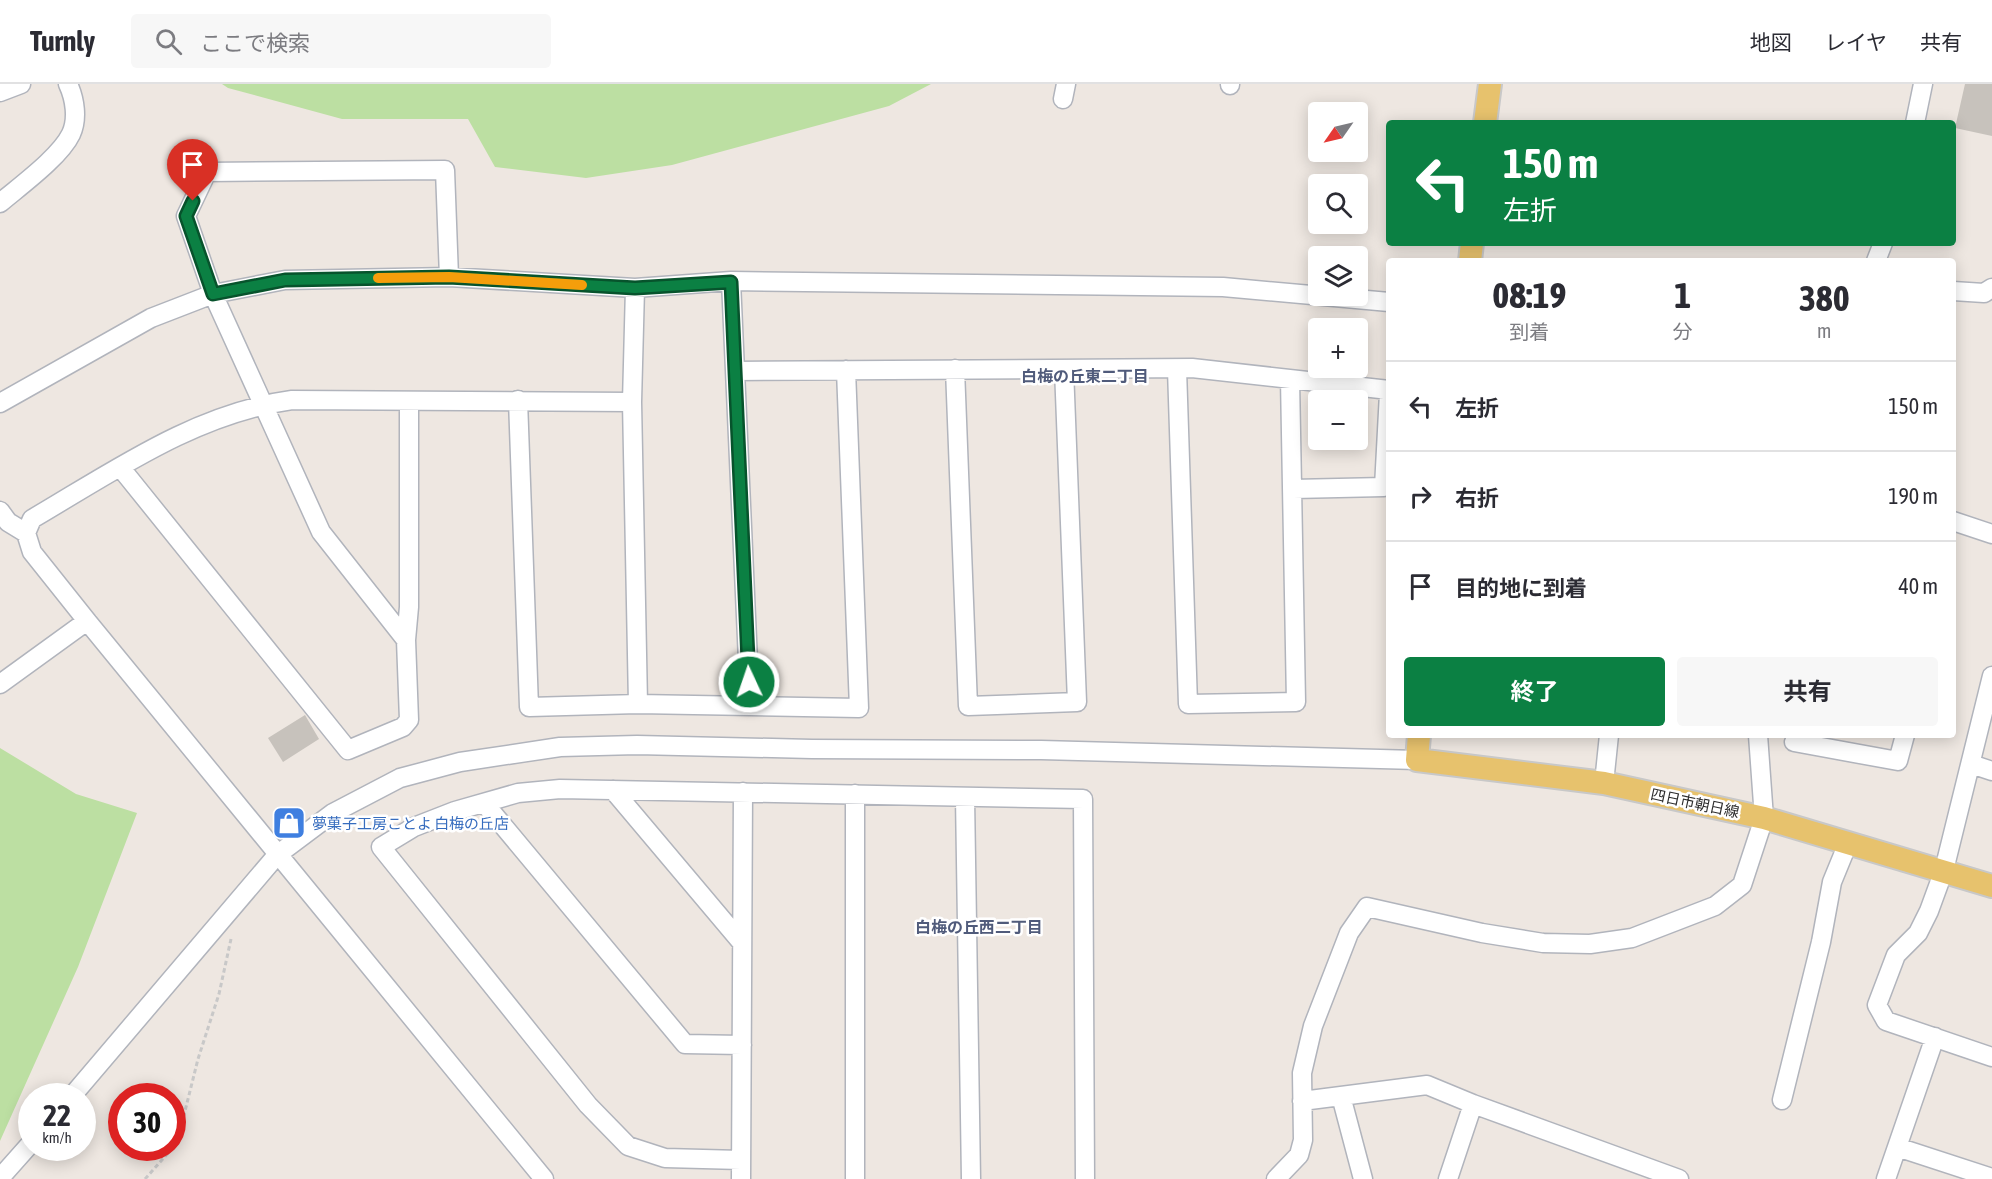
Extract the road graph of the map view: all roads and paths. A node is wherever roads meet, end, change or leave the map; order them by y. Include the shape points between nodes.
1 (21, 84) edge
2 (68, 84) edge
3 (1490, 84) edge
4 (1923, 84) edge
5 (0, 92) edge
6 (1485, 120) edge
7 (1916, 120) edge
8 (0, 203) edge
9 (449, 277) junction
10 (731, 282) junction
11 (635, 288) junction
12 (1992, 288) edge
13 (1956, 291) edge
14 (213, 294) junction
15 (1386, 302) edge
16 (955, 369) junction
17 (1064, 369) junction
18 (1177, 369) junction
19 (846, 370) junction
20 (735, 371) junction
21 (1290, 379) junction
22 (1386, 391) edge
23 (518, 400) junction
24 (409, 401) junction
25 (632, 402) junction
26 (0, 403) edge
27 (262, 404) junction
28 (1386, 449) edge
29 (120, 467) junction
30 (1293, 489) junction
31 (0, 511) edge
32 (1956, 522) edge
33 (26, 532) junction
34 (1992, 534) edge
35 (87, 621) junction
36 (406, 640) junction
37 (1992, 676) edge
38 (0, 684) edge
39 (638, 704) junction
40 (750, 706) junction
41 (1419, 738) edge
42 (1610, 738) edge
43 (1758, 738) edge
44 (1904, 738) edge
45 (1794, 742) dead end
46 (1417, 760) junction
47 (1971, 764) junction
48 (1992, 771) edge
49 (1604, 783) junction
50 (613, 790) junction
51 (743, 792) junction
52 (855, 794) junction
53 (965, 797) junction
54 (485, 804) junction
55 (1764, 818) junction
56 (1848, 843) junction
57 (277, 855) junction
58 (1944, 870) junction
59 (1992, 886) edge
60 (232, 931) dead end
61 (742, 943) junction
62 (1935, 1037) junction
63 (742, 1046) junction
64 (1992, 1057) edge
65 (83, 1083) edge
66 (1341, 1096) junction
67 (1782, 1100) dead end
68 (1302, 1101) junction
69 (1473, 1104) junction
70 (1897, 1147) junction
71 (18, 1158) edge
72 (741, 1160) junction
73 (0, 1178) edge
74 (1992, 1178) edge
75 (145, 1179) edge
76 (544, 1179) edge
77 (741, 1179) edge
78 (855, 1179) edge
79 (971, 1179) edge
80 (1085, 1179) edge
81 (1276, 1179) edge
82 (1364, 1179) edge
83 (1448, 1179) edge
84 (1679, 1179) edge
85 (1886, 1179) edge

1 - 5 street
2 - 8 street via 75,112 72,133 60,150
3 - 6 main road
4 - 7 street
9 - 11 street
9 - 14 street via 285,280
9 - 14 street via 445,170 207,172 186,216
10 - 11 street
10 - 15 street via 1223,287
10 - 20 street
11 - 25 street
12 - 13 street via 1984,293
14 - 26 street via 151,318
14 - 27 street
16 - 17 street
16 - 17 street via 968,706 1077,702
16 - 19 street
17 - 18 street
18 - 21 street
18 - 30 street via 1188,704 1296,702
19 - 20 street
19 - 40 street via 859,708
20 - 40 street
21 - 22 street
21 - 30 street
23 - 24 street
23 - 25 street
23 - 39 street via 529,707
24 - 27 street via 292,400
24 - 36 street
25 - 39 street
27 - 29 street via 178,435
27 - 36 street via 321,532
28 - 30 street via 1384,487
29 - 33 street via 32,519
29 - 36 street via 348,750 403,727 409,720
31 - 33 street via 8,522
32 - 34 street
33 - 35 street via 32,552
35 - 38 street
35 - 57 street
37 - 47 street
39 - 40 street
41 - 46 main road
42 - 49 street
43 - 55 street
44 - 45 street via 1898,761
46 - 49 main road, 四日市朝日線
46 - 57 street via 1041,750 560,747 460,762 400,778 333,813
47 - 48 street
47 - 58 street
49 - 55 main road, 四日市朝日線
50 - 51 street
50 - 54 street via 518,793
50 - 61 street
51 - 52 street
51 - 61 street
52 - 53 street
52 - 78 street
53 - 79 street
53 - 80 street via 1083,799
54 - 63 street via 685,1044
54 - 72 street via 414,827 381,847 588,1105 628,1146 665,1158
55 - 56 main road, 四日市朝日線
55 - 68 street via 1742,885 1715,906 1632,938 1590,944 1543,943 1367,907 1349,933 1313,1026 1302,1072
56 - 58 main road, 四日市朝日線
56 - 67 street via 1832,882
57 - 65 street
57 - 76 street
58 - 59 main road, 四日市朝日線
58 - 62 street via 1929,911 1918,933 1896,956 1877,1005 1886,1021
60 - 75 path via 219,994 177,1143
61 - 63 street
62 - 64 street
62 - 70 street
63 - 72 street
66 - 68 street
66 - 69 street via 1427,1085
66 - 82 street
68 - 81 street via 1303,1140 1299,1155
69 - 83 street
69 - 84 street
70 - 74 street
70 - 85 street
71 - 73 street
72 - 77 street

